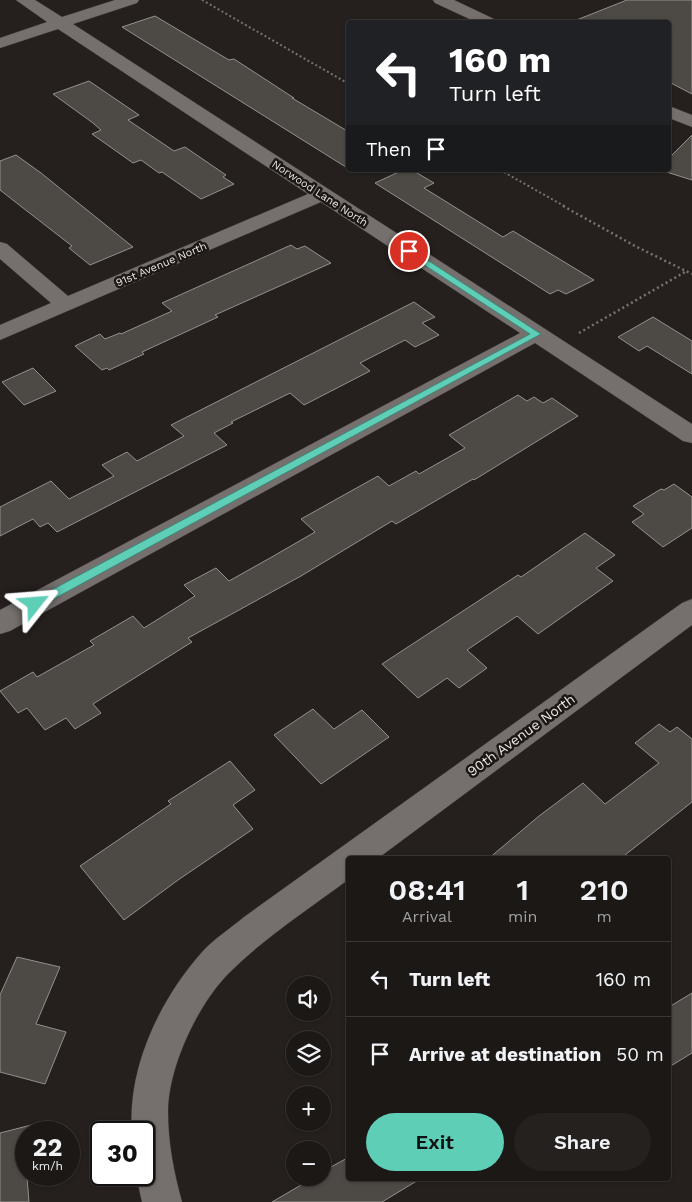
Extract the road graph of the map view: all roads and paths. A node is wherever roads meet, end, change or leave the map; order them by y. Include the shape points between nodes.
1 (24, 0) edge
2 (131, 0) edge
3 (202, 0) edge
4 (442, 0) edge
5 (484, 20) edge
6 (60, 23) junction
7 (0, 43) edge
8 (346, 82) edge
9 (671, 112) edge
10 (692, 122) edge
11 (504, 172) edge
12 (322, 195) junction
13 (0, 248) edge
14 (685, 272) junction
15 (692, 274) edge
16 (66, 305) junction
17 (0, 333) edge
18 (545, 340) junction
19 (692, 435) edge
20 (692, 610) edge
21 (0, 623) edge
22 (355, 856) edge
23 (346, 863) edge
24 (162, 1202) edge

1 - 6 street, Norwood Lane North
2 - 6 street
3 - 8 path
4 - 5 street
6 - 7 street
6 - 12 street, Norwood Lane North
9 - 10 street
11 - 14 path
12 - 16 street, 91st Avenue North
12 - 18 street, Norwood Lane North
13 - 16 street
14 - 15 path
14 - 18 path
16 - 17 street, 91st Avenue North
18 - 19 street, Norwood Lane North
18 - 21 street
20 - 22 street, 90th Avenue North
23 - 24 street, 90th Avenue North via 256,928 216,962 182,1007 160,1057 149,1111 153,1165

